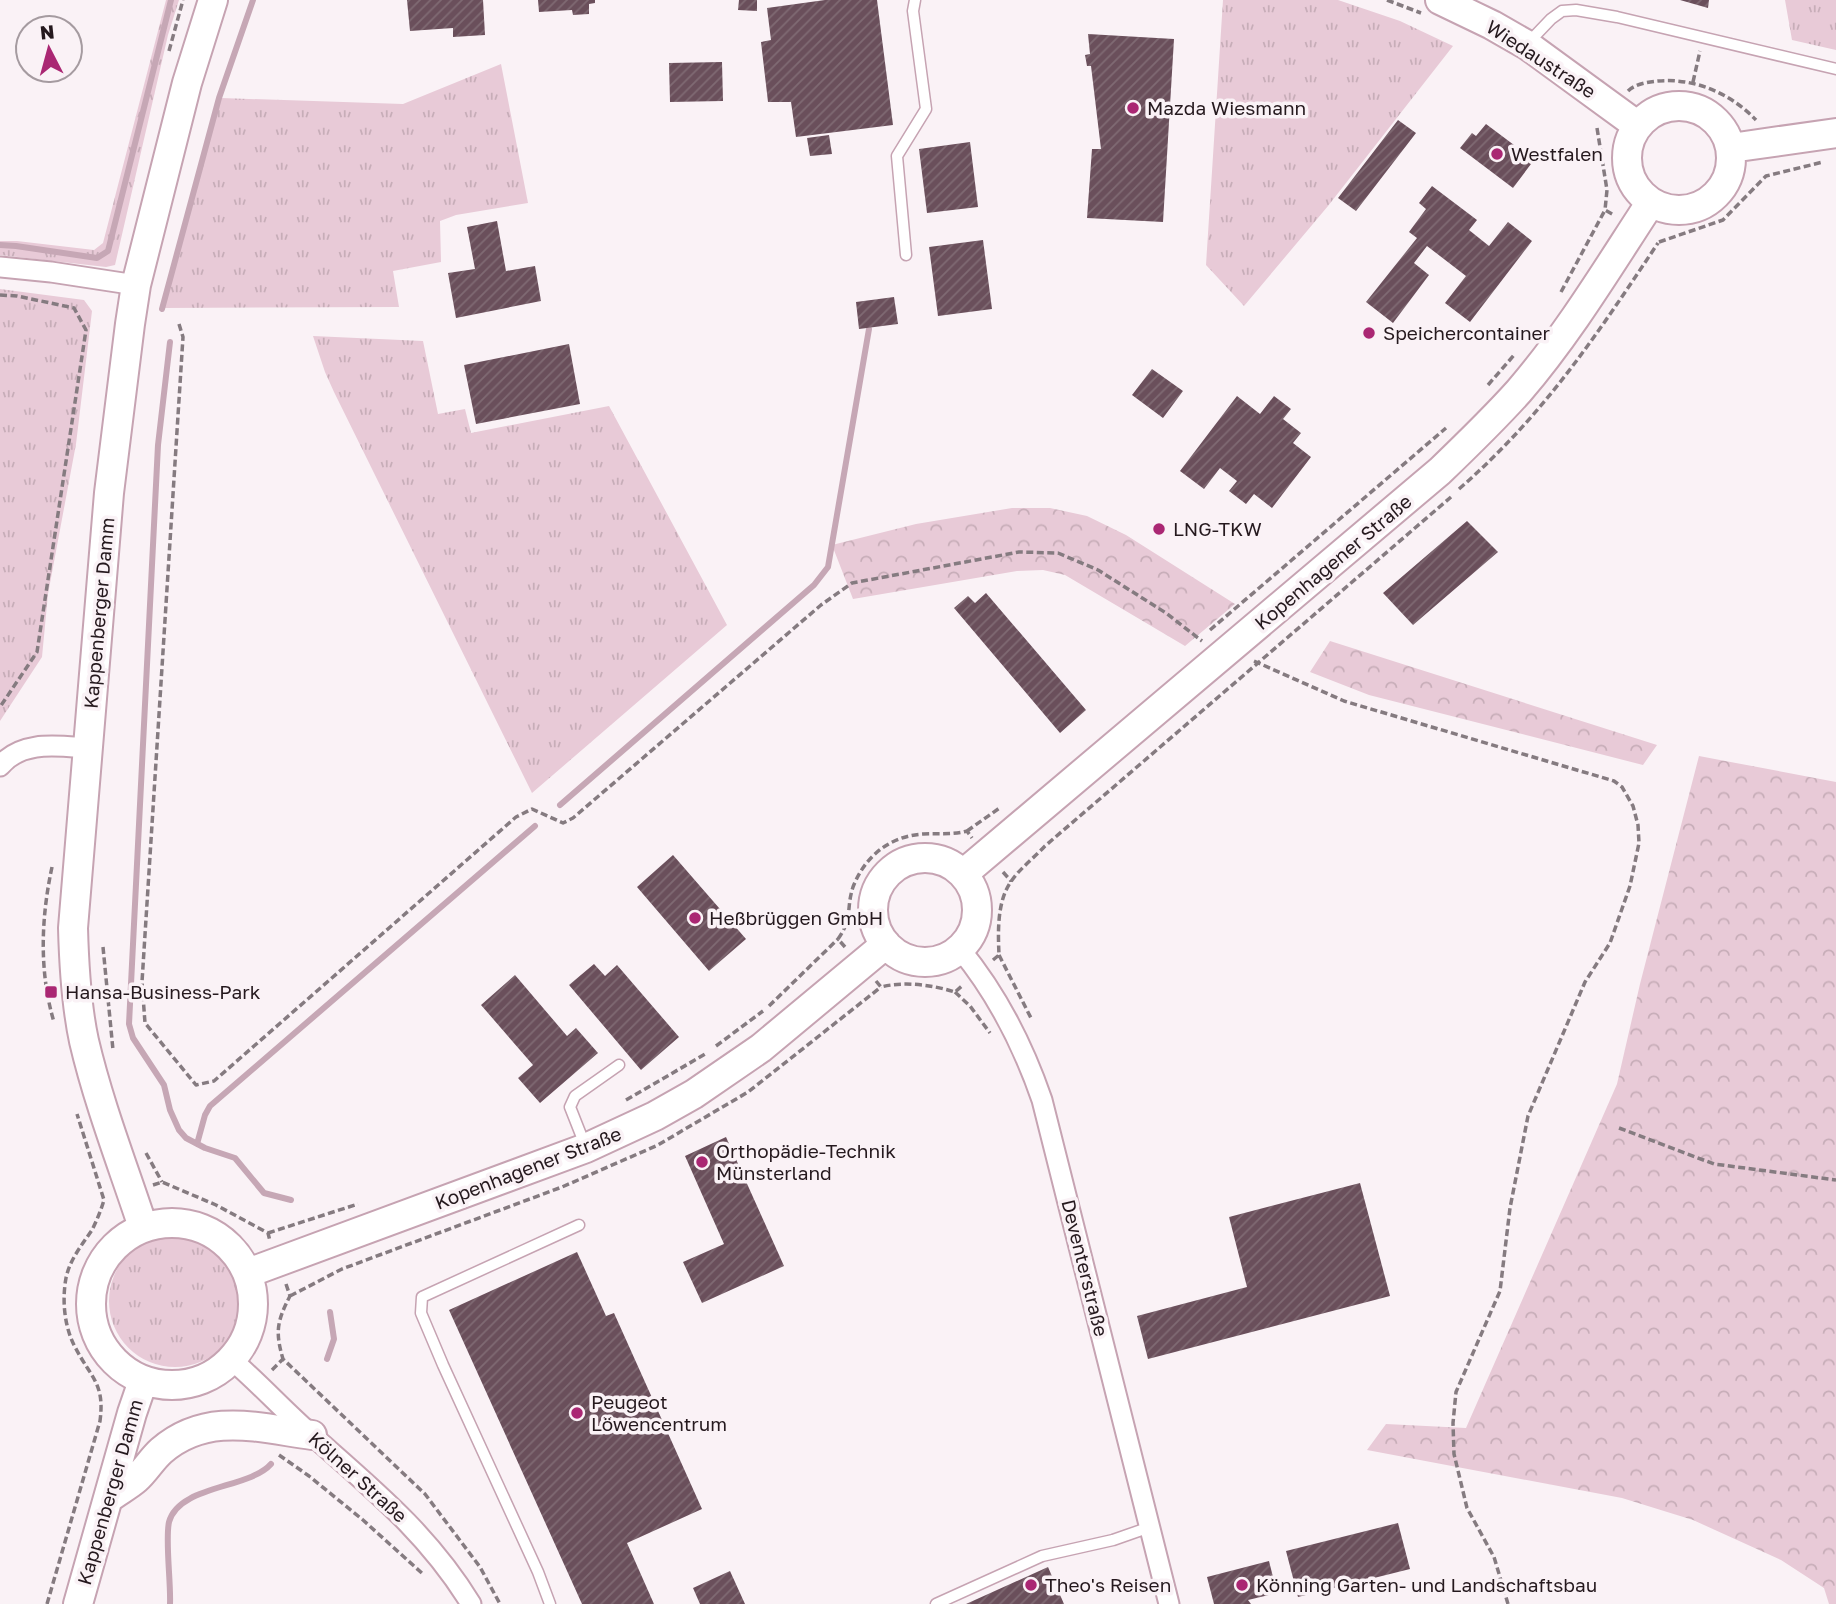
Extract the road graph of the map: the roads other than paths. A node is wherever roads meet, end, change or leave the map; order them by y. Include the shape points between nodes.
1 (213, 0) edge
2 (915, 0) edge
3 (1434, 8) edge
4 (1527, 45) junction
5 (1836, 69) edge
6 (1638, 126) junction
7 (1836, 133) edge
8 (1731, 148) junction
9 (1651, 202) junction
10 (906, 255) dead end
11 (0, 268) edge
12 (136, 285) junction
13 (87, 748) junction
14 (0, 766) edge
15 (963, 874) junction
16 (886, 944) junction
17 (960, 949) junction
18 (619, 1065) dead end
19 (586, 1148) junction
20 (579, 1225) dead end
21 (143, 1227) junction
22 (248, 1273) junction
23 (232, 1360) junction
24 (143, 1381) junction
25 (312, 1435) junction
26 (109, 1498) junction
27 (1150, 1527) junction
28 (78, 1604) edge
29 (471, 1604) edge
30 (550, 1604) edge
31 (936, 1604) edge
32 (1170, 1604) edge

1 - 12 main road, Kappenberger Damm
2 - 10 lane via 926,109 897,156
3 - 4 main road, Wiedaustraße
4 - 5 lane via 1550,19 1562,11 1576,10
4 - 6 main road, Wiedaustraße
6 - 8 main road via 1661,109 1693,108 1720,125
6 - 9 main road via 1627,160 1630,176
7 - 8 main road
8 - 9 main road via 1730,174 1710,201 1679,211
9 - 15 main road, Kopenhagener Straße via 1535,370 1476,436
11 - 12 street
12 - 13 main road, Kappenberger Damm via 109,493
13 - 14 street via 38,746 18,751
13 - 21 main road, Kappenberger Damm via 74,967 98,1093
15 - 16 main road via 943,861 928,858 897,866 876,893 873,911
15 - 17 main road via 978,911
16 - 17 main road via 897,954 928,962
16 - 19 main road, Kopenhagener Straße via 725,1074 655,1116
17 - 27 street, Deventerstraße via 1018,1037 1042,1100
18 - 19 lane via 575,1096 570,1107
19 - 22 main road, Kopenhagener Straße
20 - 30 lane via 422,1297 421,1313
21 - 22 main road via 193,1224 235,1251
21 - 24 main road via 119,1242 101,1264 91,1290 91,1318 101,1345 119,1366
22 - 23 main road via 254,1295 253,1319 246,1341
23 - 24 main road via 191,1384
23 - 25 street, Kölner Straße
24 - 26 main road, Kappenberger Damm
25 - 26 main road via 248,1425 209,1427 162,1450 138,1477
25 - 29 street, Kölner Straße via 419,1533
26 - 28 main road, Kappenberger Damm
27 - 31 lane via 1042,1556
27 - 32 street, Deventerstraße

